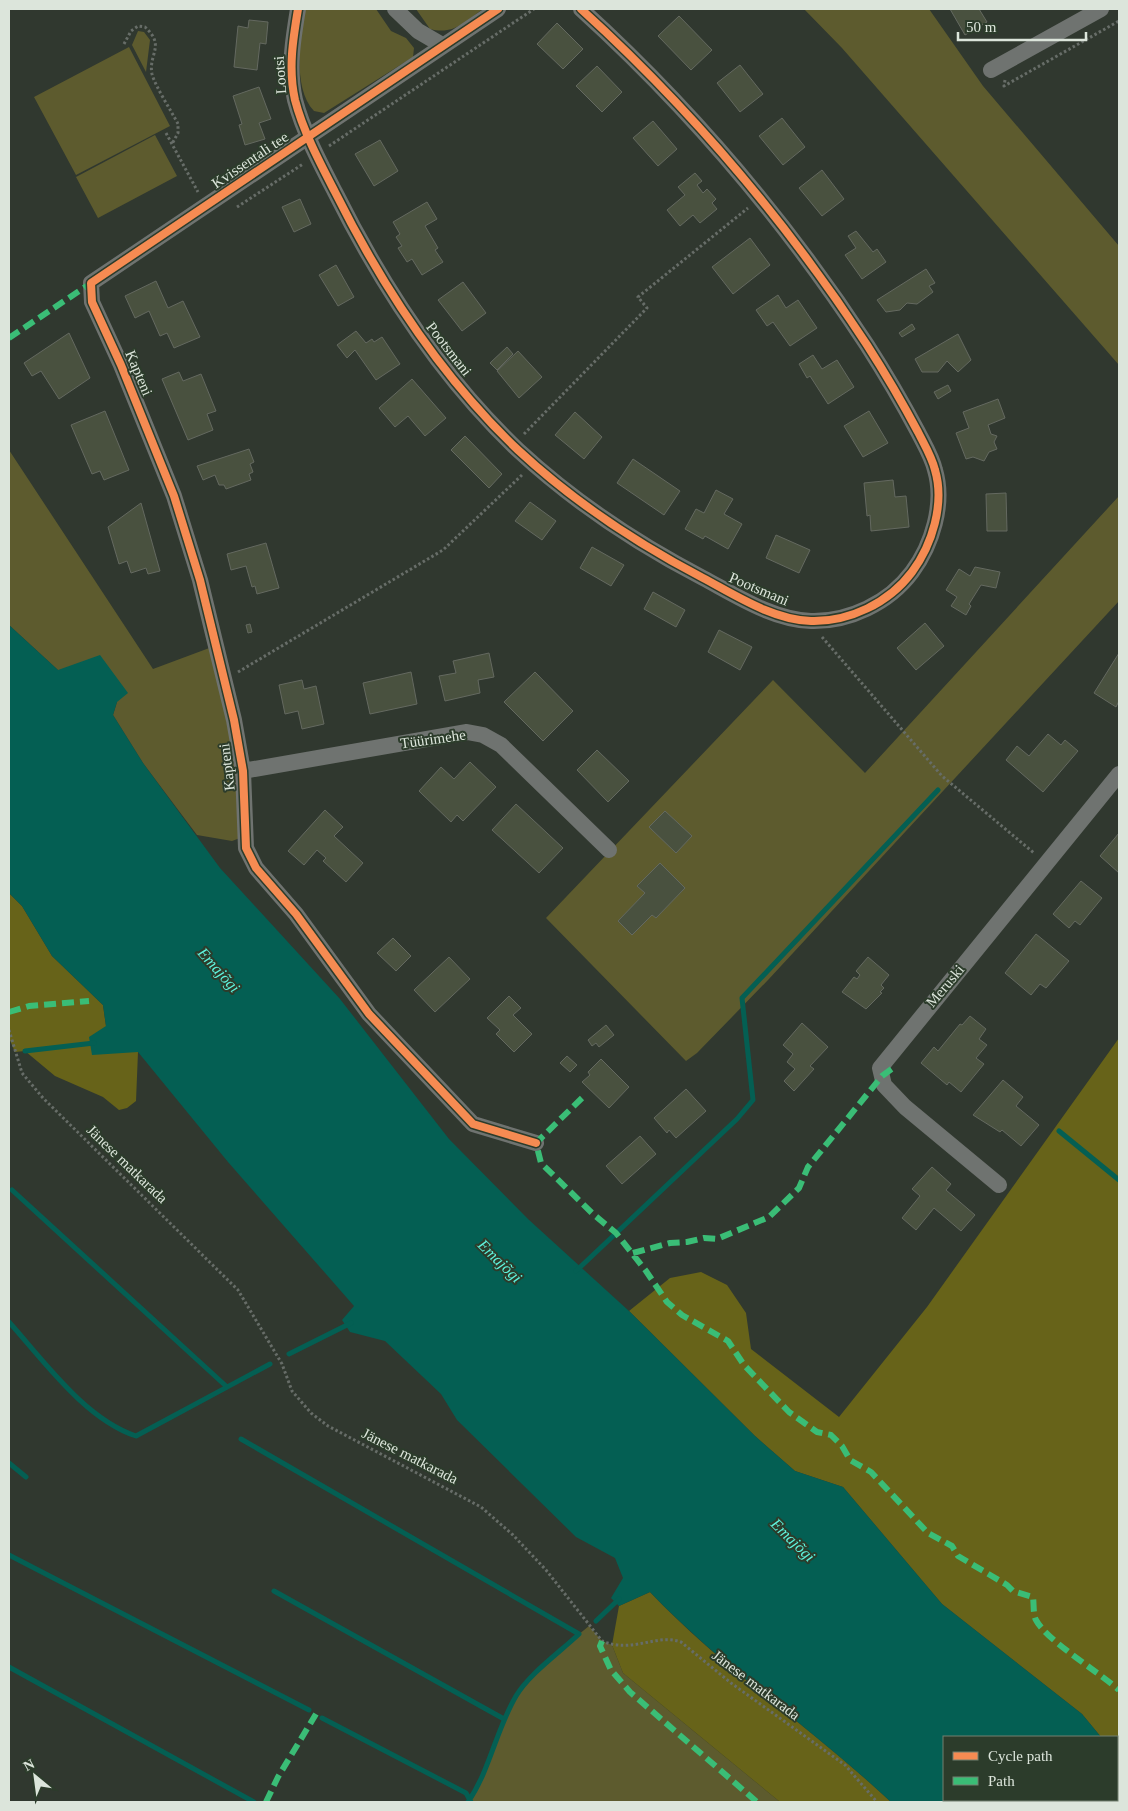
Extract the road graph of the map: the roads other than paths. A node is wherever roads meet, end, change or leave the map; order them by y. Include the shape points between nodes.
1 (298, 9) edge
2 (395, 9) edge
3 (498, 9) edge
4 (581, 9) edge
5 (1101, 9) edge
6 (442, 45) junction
7 (991, 70) dead end
8 (309, 137) junction
9 (91, 283) joint
10 (243, 771) junction
11 (1119, 774) edge
12 (609, 850) dead end
13 (536, 1143) dead end
14 (999, 1185) dead end

1 - 8 street, Lootsi via 290,55 295,100
2 - 6 street via 418,31
3 - 6 street, Kvissentali tee
4 - 8 street, Pootsmani via 634,56 712,139 784,225 878,362 925,446 938,485 937,511 928,550 898,589 885,600 855,614 812,621 781,616 652,551 581,502 514,445 476,406 390,293 351,224
5 - 7 street
6 - 8 street, Kvissentali tee
8 - 9 street, Kvissentali tee
9 - 10 street, Kapteni via 92,302 174,496 200,580
10 - 12 street, Tüürimehe via 453,734 483,735 501,745
10 - 13 street, Kapteni via 246,848 256,868 296,914 369,1014 473,1124
11 - 14 street, Meruski via 880,1068 884,1085 905,1107

